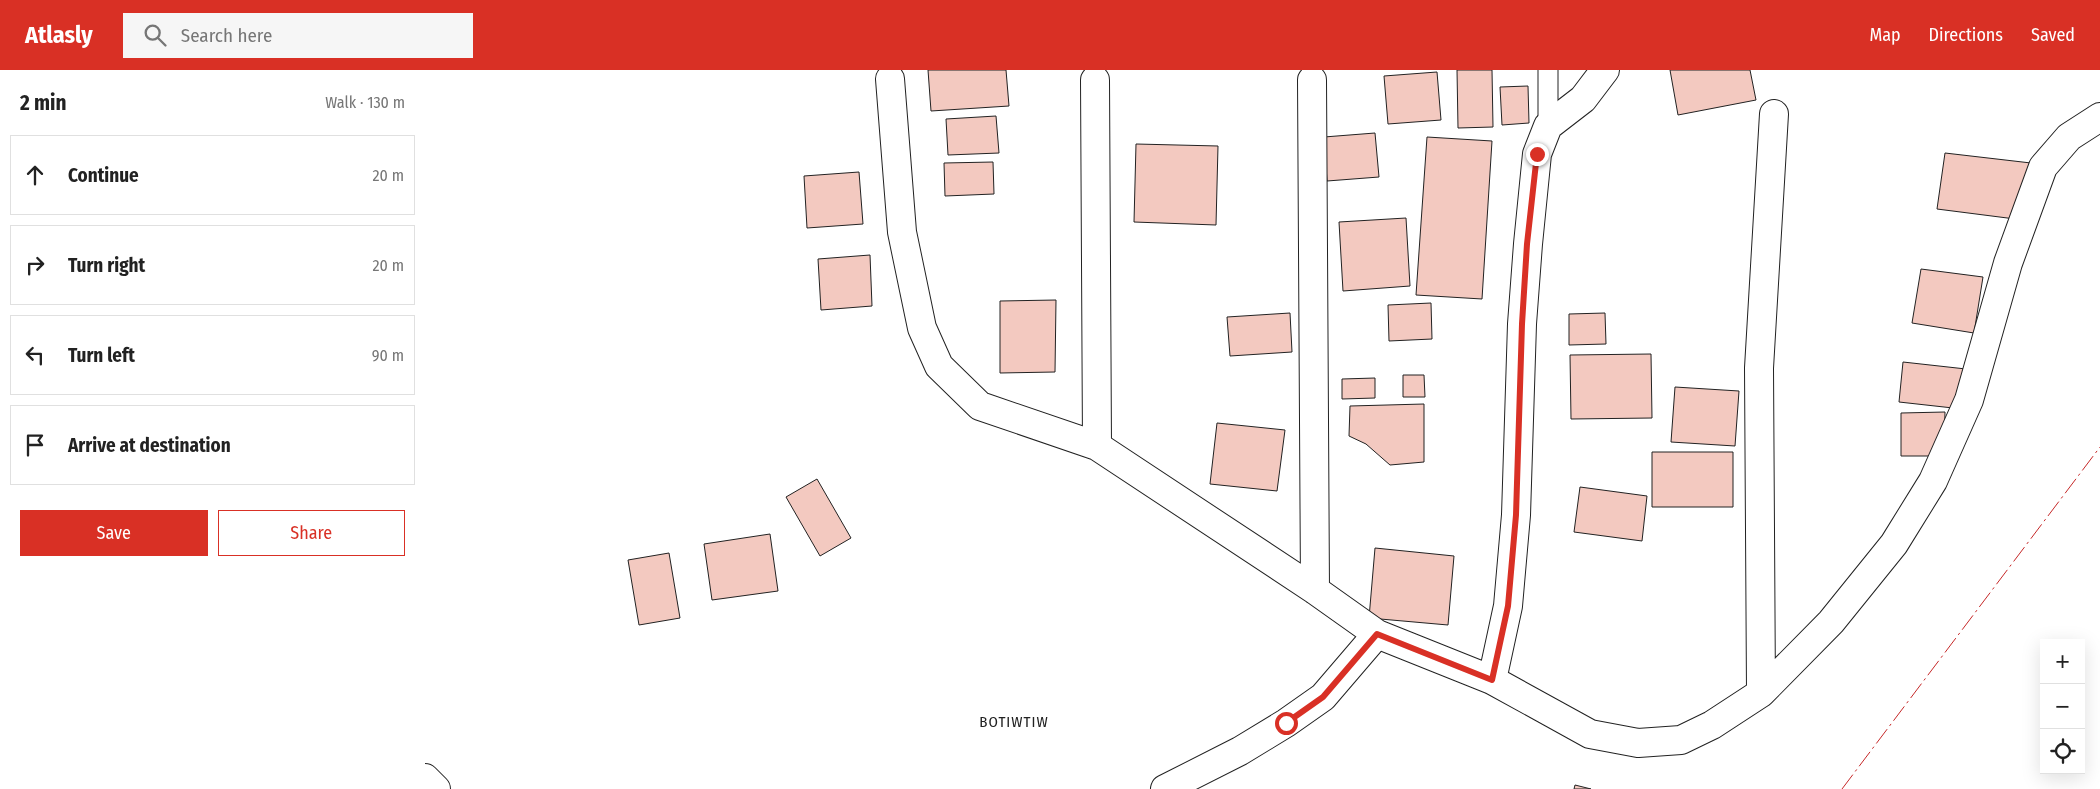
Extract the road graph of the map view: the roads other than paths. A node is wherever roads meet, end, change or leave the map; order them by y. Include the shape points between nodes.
1 (1547, 70) edge
2 (1605, 70) edge
3 (890, 79) dead end
4 (1095, 80) dead end
5 (1312, 80) dead end
6 (1774, 114) dead end
7 (2100, 117) edge
8 (1548, 126) junction
9 (1097, 446) junction
10 (1315, 590) junction
11 (1377, 634) junction
12 (1492, 680) junction
13 (1761, 693) junction
14 (425, 778) edge
15 (436, 789) edge
16 (1165, 789) edge

1 - 8 lane
2 - 8 street via 1583,99
3 - 9 street via 902,232 922,328 939,366 981,406
4 - 9 street
5 - 10 street
6 - 13 street via 1759,368
7 - 13 street via 2069,137 2043,166 2008,264 1969,400 1933,481 1894,544 1831,622
8 - 12 street via 1537,154 1527,244 1516,515 1508,606
9 - 10 street
10 - 11 street
11 - 12 street
11 - 16 street via 1323,697 1240,751
12 - 13 street via 1590,734 1638,743 1681,740 1712,725
14 - 15 street

